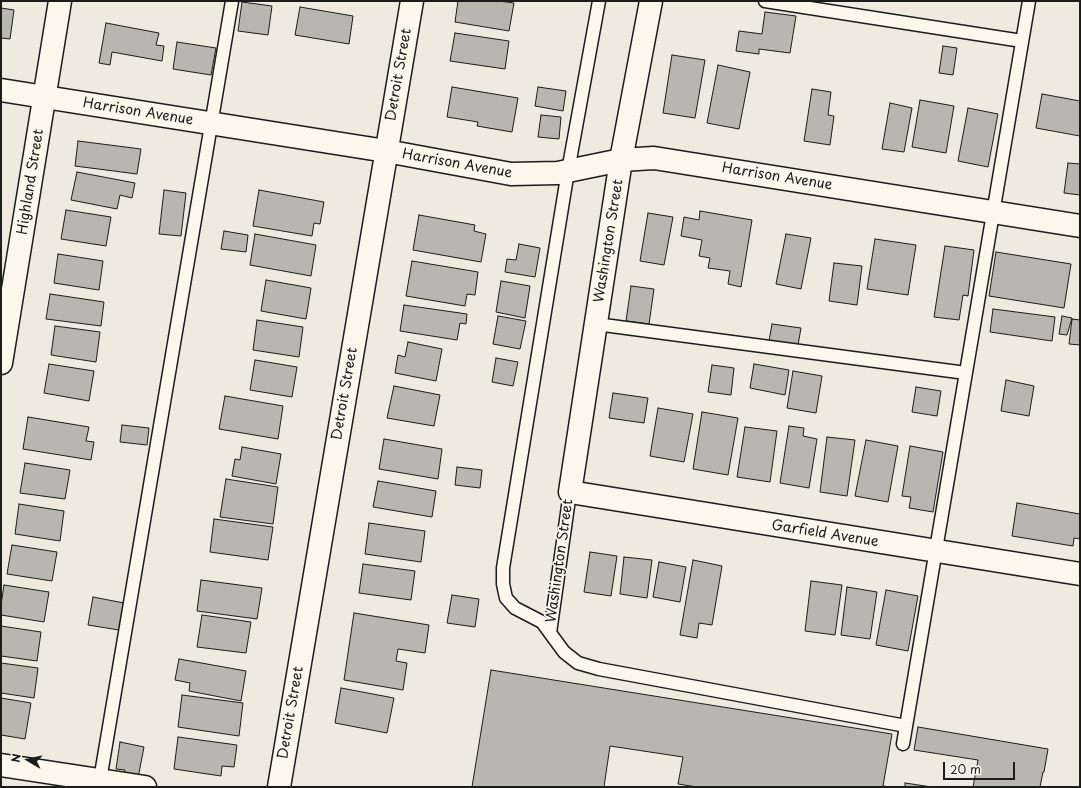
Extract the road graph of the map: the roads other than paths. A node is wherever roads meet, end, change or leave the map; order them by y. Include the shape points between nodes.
1 (60, 1) edge
2 (232, 1) edge
3 (412, 1) edge
4 (599, 1) edge
5 (651, 1) edge
6 (765, 1) edge
7 (1029, 1) edge
8 (1022, 41) junction
9 (1, 90) edge
10 (44, 97) junction
11 (212, 124) junction
12 (386, 152) junction
13 (621, 160) junction
14 (568, 171) junction
15 (993, 212) junction
16 (1080, 226) edge
17 (596, 324) junction
18 (1, 363) edge
19 (966, 373) junction
20 (570, 492) junction
21 (935, 552) junction
22 (1080, 574) edge
23 (550, 633) junction
24 (906, 726) junction
25 (903, 744) dead end
26 (1, 765) edge
27 (100, 780) junction
28 (145, 787) edge
29 (279, 787) edge

1 - 10 street, Highland Street
2 - 11 lane
3 - 12 street, Detroit Street
4 - 14 lane, Washington Street
5 - 13 street, Washington Street
6 - 8 lane
7 - 8 lane
8 - 15 lane
9 - 10 street, Harrison Avenue
10 - 11 street, Harrison Avenue
10 - 18 street, Highland Street
11 - 12 street, Harrison Avenue
11 - 27 lane
12 - 14 street, Harrison Avenue via 512,174
12 - 29 street, Detroit Street
13 - 14 street, Harrison Avenue
13 - 15 street, Harrison Avenue via 654,158
13 - 17 street, Washington Street
14 - 23 lane, Washington Street via 503,568 506,598 515,608 542,622
15 - 16 street, Harrison Avenue
15 - 19 lane
17 - 19 lane
17 - 20 street, Washington Street
19 - 21 lane
20 - 21 street, Garfield Avenue
20 - 23 lane, Washington Street
21 - 22 street, Garfield Avenue
21 - 24 lane
23 - 24 lane via 564,652 578,663 599,669
24 - 25 lane
26 - 27 street
27 - 28 street

